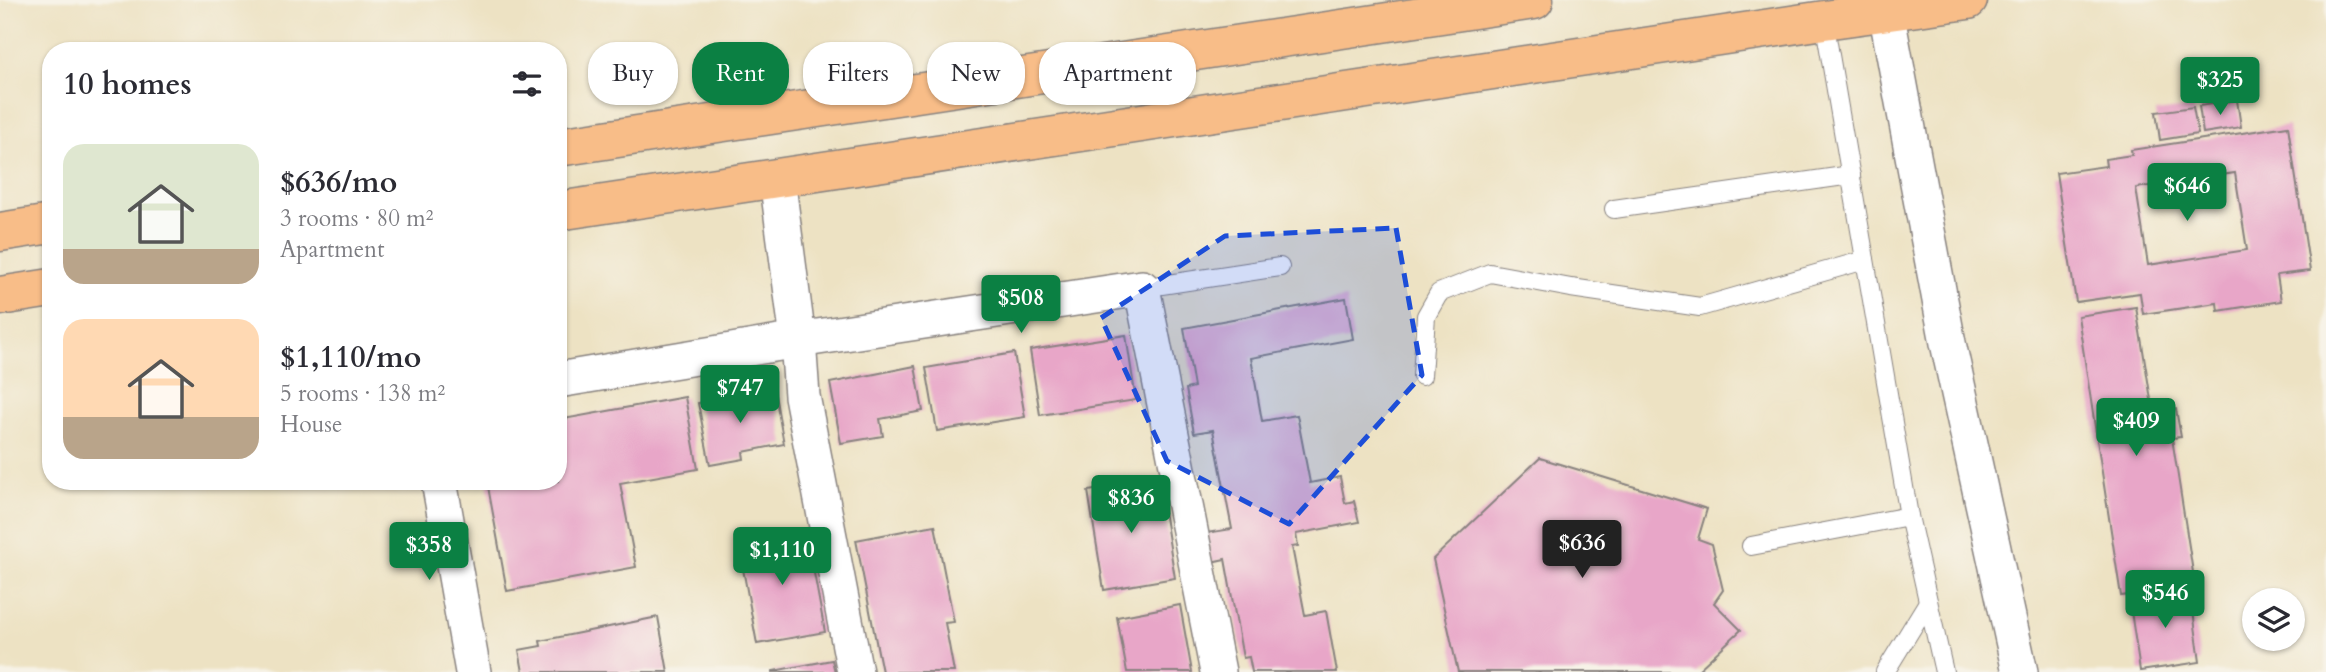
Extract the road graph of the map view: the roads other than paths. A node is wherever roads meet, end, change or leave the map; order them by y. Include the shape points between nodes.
1 (1534, 0) edge
2 (1968, 0) edge
3 (1886, 11) junction
4 (1824, 20) junction
5 (567, 146) edge
6 (1851, 175) junction
7 (777, 178) junction
8 (1614, 209) dead end
9 (567, 210) edge
10 (42, 225) edge
11 (0, 232) edge
12 (1865, 260) junction
13 (1280, 267) dead end
14 (1142, 288) junction
15 (42, 289) edge
16 (0, 296) edge
17 (798, 340) junction
18 (1422, 376) dead end
19 (567, 378) edge
20 (441, 490) edge
21 (1909, 516) junction
22 (1751, 546) dead end
23 (1928, 602) junction
24 (473, 672) edge
25 (855, 672) edge
26 (1218, 672) edge
27 (1885, 672) edge
28 (1944, 672) edge
29 (2020, 672) edge

1 - 5 highway
2 - 3 highway
3 - 4 highway
3 - 29 street via 1948,343
4 - 6 lane
4 - 7 highway
6 - 8 lane
6 - 12 lane
7 - 9 highway
7 - 17 street
10 - 11 highway
12 - 18 lane via 1700,307 1490,273 1439,293 1426,316
12 - 21 lane
13 - 14 lane
14 - 17 street
14 - 26 street
15 - 16 highway
17 - 19 street
17 - 25 street via 802,396
20 - 24 street
21 - 22 lane
21 - 23 lane
23 - 27 lane
23 - 28 lane

